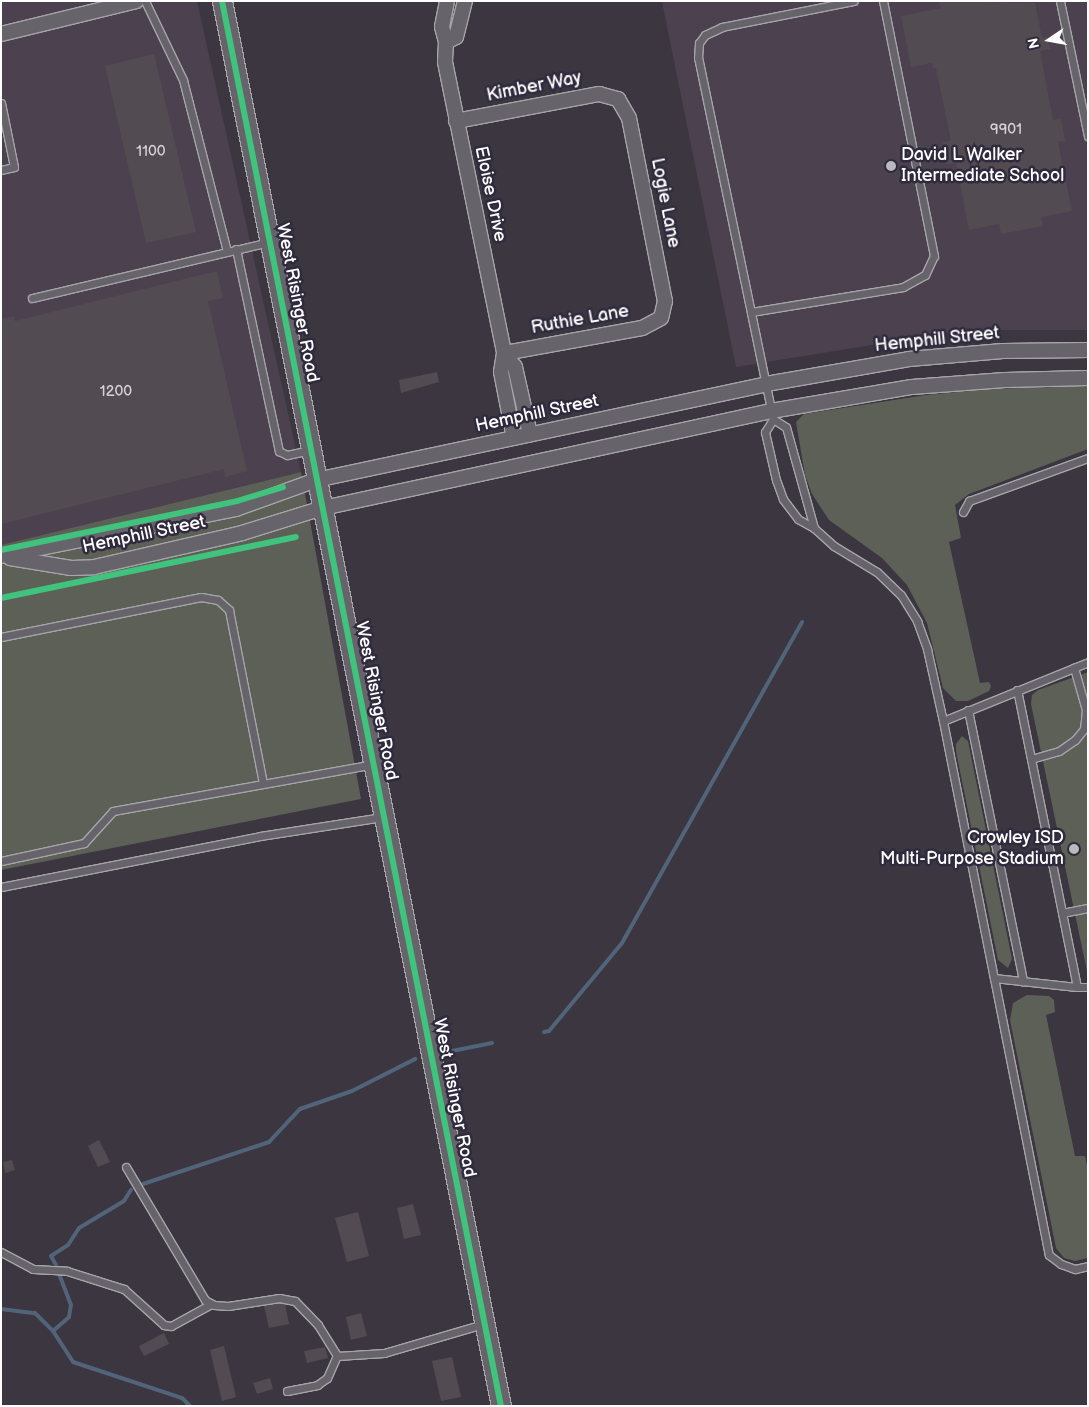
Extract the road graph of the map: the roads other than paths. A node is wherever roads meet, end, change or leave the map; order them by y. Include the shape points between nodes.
1 (136, 1) edge
2 (145, 1) edge
3 (222, 1) edge
4 (447, 1) edge
5 (465, 1) edge
6 (853, 1) edge
7 (883, 1) edge
8 (1060, 1) edge
9 (1, 34) edge
10 (446, 42) junction
11 (618, 98) joint
12 (1, 103) edge
13 (456, 120) junction
14 (1088, 136) edge
15 (1, 170) edge
16 (270, 241) junction
17 (236, 249) junction
18 (227, 251) junction
19 (32, 298) dead end
20 (750, 312) junction
21 (661, 318) joint
22 (1088, 350) edge
23 (504, 353) junction
24 (1088, 378) edge
25 (766, 384) junction
26 (772, 415) junction
27 (530, 434) junction
28 (514, 438) junction
29 (311, 450) junction
30 (1088, 458) edge
31 (316, 480) junction
32 (323, 508) junction
33 (963, 512) dead end
34 (814, 528) junction
35 (1, 557) edge
36 (1, 637) edge
37 (1088, 662) edge
38 (1074, 668) junction
39 (1017, 690) junction
40 (968, 710) junction
41 (943, 721) junction
42 (1031, 758) junction
43 (373, 764) junction
44 (263, 784) junction
45 (383, 817) junction
46 (1, 861) edge
47 (1, 887) edge
48 (1088, 908) edge
49 (1062, 913) junction
50 (994, 978) junction
51 (1024, 981) junction
52 (1077, 987) junction
53 (1088, 987) edge
54 (126, 1167) dead end
55 (1, 1252) edge
56 (1088, 1266) edge
57 (212, 1304) junction
58 (484, 1324) junction
59 (337, 1356) junction
60 (287, 1391) dead end
61 (501, 1406) edge

1 - 9 street
2 - 18 lane via 183,80
3 - 16 street, West Risinger Road
4 - 10 street, Eloise Drive via 442,27
5 - 10 street via 456,37
6 - 20 lane via 722,27 705,34 699,43 698,58
7 - 20 lane via 934,256 925,275 903,287
8 - 14 lane
10 - 13 street, Eloise Drive via 444,62
11 - 13 street, Kimber Way via 599,94
11 - 21 street, Logie Lane via 628,118 665,301
12 - 15 lane via 14,167
13 - 23 street, Eloise Drive
16 - 17 lane
16 - 29 street, West Risinger Road
17 - 18 lane
17 - 29 lane via 279,451 287,455
18 - 19 lane
20 - 25 lane
21 - 23 street, Ruthie Lane via 642,328
22 - 25 street, Hemphill Street via 1003,351 909,359
23 - 27 street, Eloise Drive via 515,367
23 - 28 street, Eloise Drive via 501,372
24 - 26 street, Hemphill Street via 912,387
25 - 26 lane
25 - 27 street, Hemphill Street
26 - 32 street, Hemphill Street
26 - 34 lane via 786,427
26 - 34 lane via 765,432 783,499 798,519
27 - 28 street, Hemphill Street
28 - 31 street, Hemphill Street
29 - 31 street, West Risinger Road
30 - 33 lane via 969,501
31 - 32 street, West Risinger Road
31 - 35 street, Hemphill Street via 236,509
32 - 35 street, Hemphill Street via 242,533 94,567 71,568
32 - 43 street, West Risinger Road
34 - 41 lane via 901,594 917,621 927,649
36 - 44 lane via 201,596 218,600 229,610
37 - 38 lane
38 - 39 lane
38 - 42 lane via 1086,710 1084,729 1059,751
39 - 40 lane
39 - 42 lane
40 - 41 lane
40 - 51 lane
41 - 50 lane
42 - 49 lane
43 - 44 lane
43 - 45 street, West Risinger Road
44 - 46 lane via 113,811 84,843
45 - 47 lane via 279,832
45 - 58 street, West Risinger Road
48 - 49 lane
49 - 52 lane
50 - 51 lane
50 - 56 lane via 1049,1255 1075,1269
51 - 52 lane
52 - 53 lane
54 - 57 lane via 205,1300
55 - 57 lane via 33,1268 67,1270 124,1290 164,1325 172,1326
57 - 59 lane via 228,1306 279,1298 296,1301 318,1326
58 - 59 lane via 384,1353
58 - 61 street, West Risinger Road
59 - 60 lane via 327,1378 317,1385

